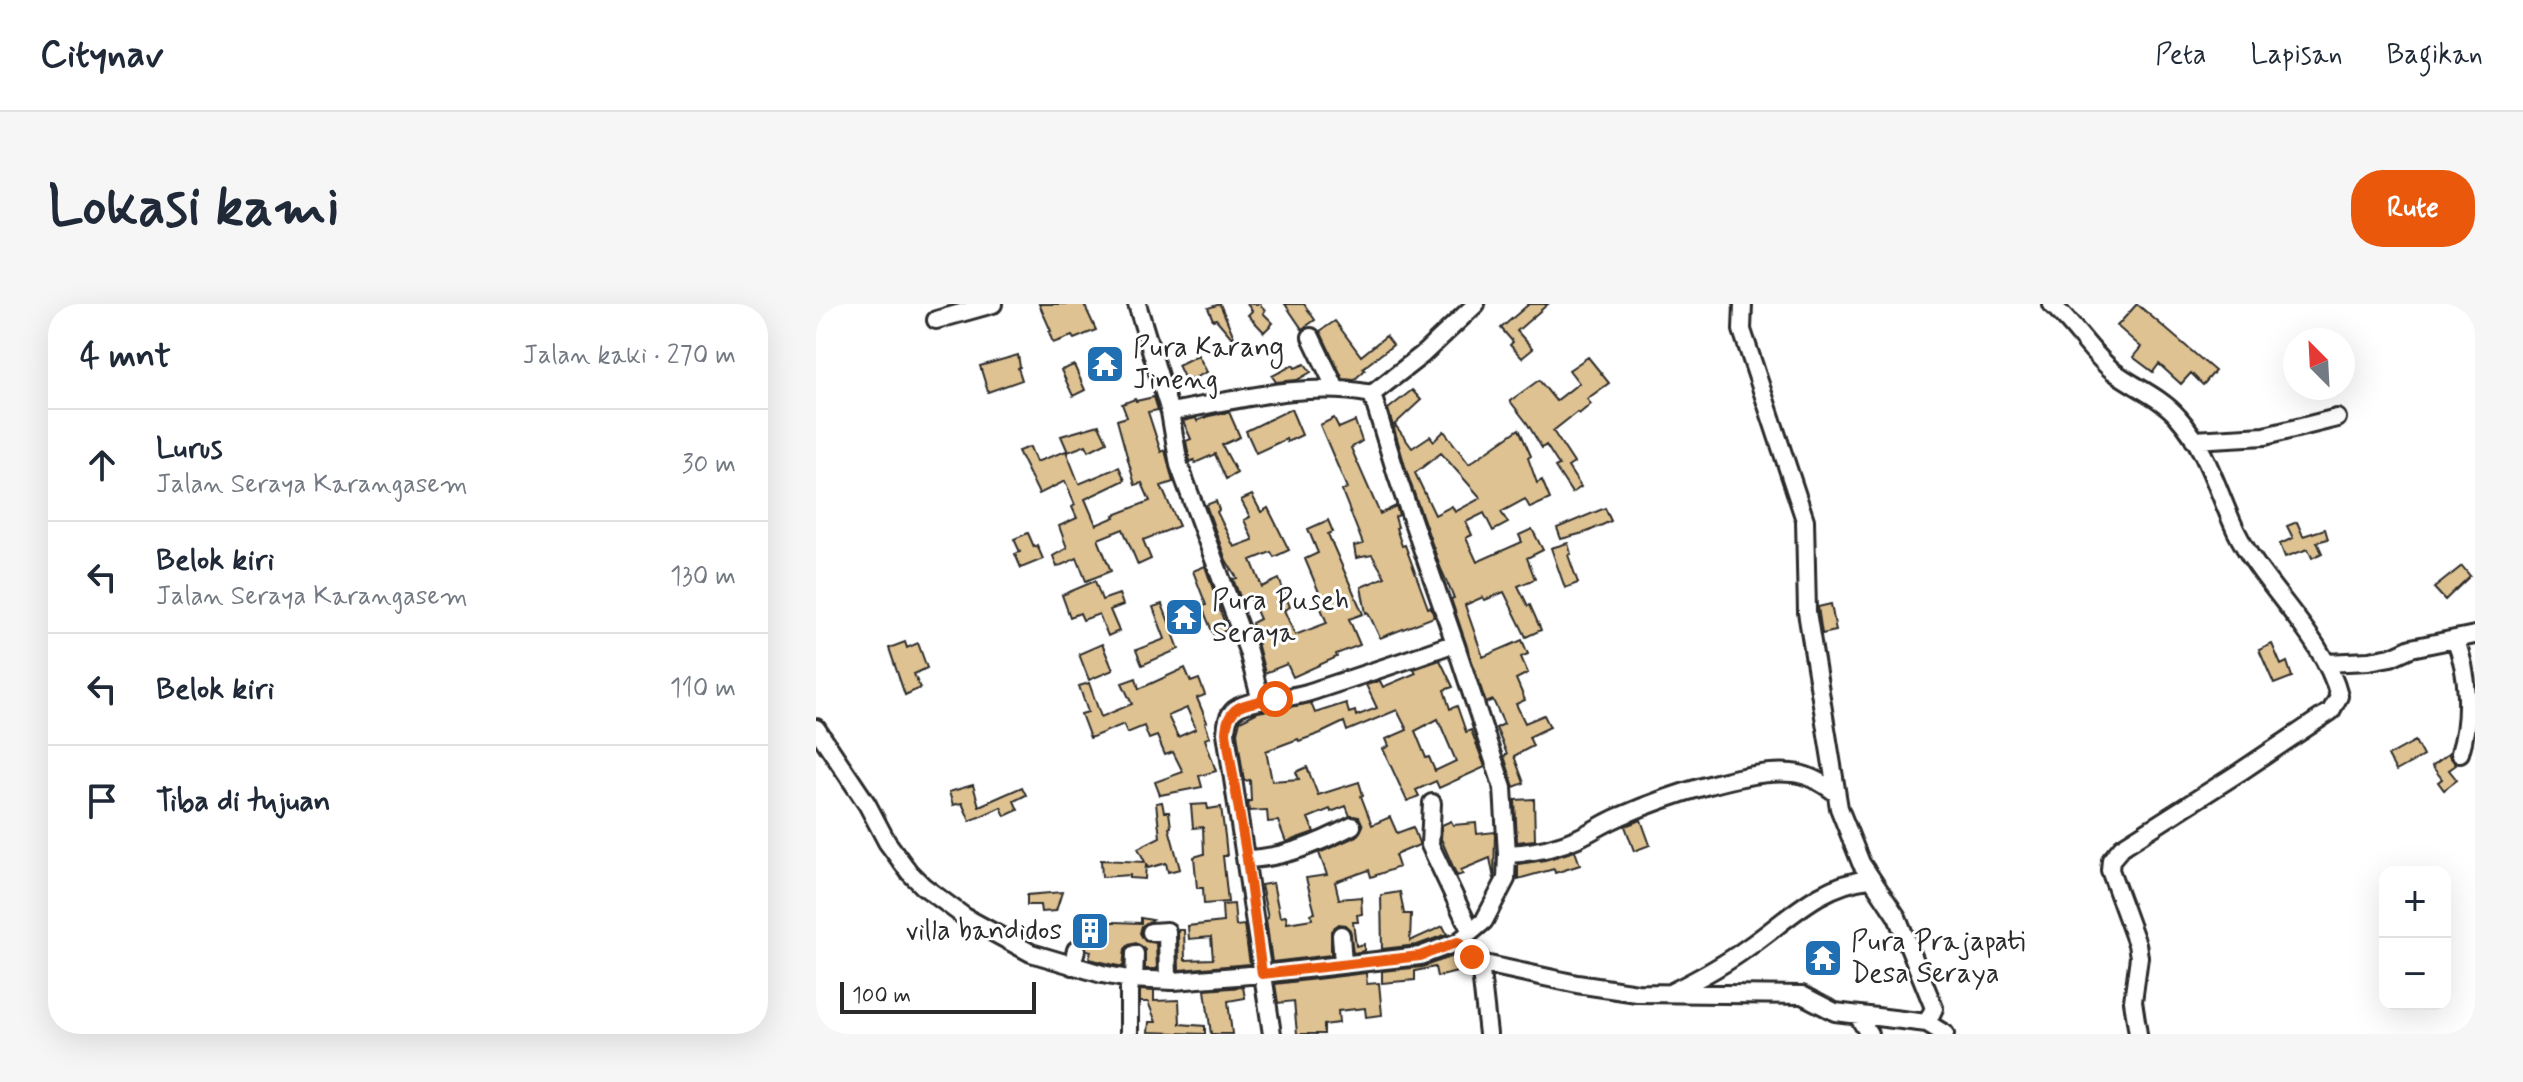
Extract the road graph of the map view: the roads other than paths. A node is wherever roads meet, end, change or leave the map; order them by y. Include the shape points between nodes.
1 (993, 304) edge
2 (1137, 304) edge
3 (1476, 304) edge
4 (1743, 304) edge
5 (2051, 304) edge
6 (936, 320) dead end
7 (1311, 337) dead end
8 (1336, 389) junction
9 (1372, 394) junction
10 (1170, 412) junction
11 (2337, 418) dead end
12 (2194, 440) junction
13 (2475, 635) edge
14 (2455, 639) junction
15 (1455, 643) junction
16 (2326, 663) junction
17 (1261, 701) junction
18 (816, 728) edge
19 (2460, 753) dead end
20 (1836, 793) junction
21 (1432, 803) dead end
22 (1352, 826) dead end
23 (1507, 854) junction
24 (1247, 859) junction
25 (1870, 879) junction
26 (1151, 932) dead end
27 (1341, 935) dead end
28 (1465, 937) junction
29 (1135, 954) dead end
30 (1480, 963) junction
31 (1343, 964) junction
32 (1262, 974) junction
33 (1131, 979) junction
34 (1168, 981) junction
35 (1671, 993) junction
36 (1858, 1016) junction
37 (1927, 1023) junction
38 (1129, 1034) edge
39 (1272, 1034) edge
40 (1488, 1034) edge
41 (1869, 1034) edge
42 (1945, 1034) edge
43 (2138, 1034) edge

1 - 6 street
2 - 10 street
3 - 9 street
4 - 20 street via 1742,330 1805,520 1807,612
5 - 12 street via 2114,371 2176,414
7 - 8 street
8 - 9 street
8 - 10 street
9 - 15 street
10 - 17 street via 1179,465 1245,641
11 - 12 street via 2265,436
12 - 16 street via 2242,542
13 - 14 street
14 - 16 street via 2391,657
14 - 19 street via 2467,705
15 - 17 street via 1304,694
15 - 23 street via 1503,788
16 - 43 street via 2339,696 2331,711 2122,847 2111,860 2137,944 2133,1001
17 - 24 street via 1240,706 1227,721
18 - 33 street via 895,854 923,886 965,917 1031,953 1074,958
20 - 23 street via 1801,774 1761,774 1652,803 1560,845
20 - 25 street
21 - 28 street via 1430,845
22 - 24 street via 1283,854
23 - 28 street via 1506,879 1484,921
24 - 32 street
25 - 35 street via 1812,899 1751,946
25 - 37 street via 1897,917 1934,1008
26 - 34 street via 1167,931
27 - 31 street
28 - 30 street
28 - 31 street via 1420,956
29 - 33 street
30 - 35 street via 1616,991
30 - 40 street
31 - 32 street
32 - 34 street
32 - 39 street
33 - 34 street
33 - 38 street
35 - 36 street via 1802,995 1826,1009
36 - 37 street
36 - 41 street
37 - 42 street

